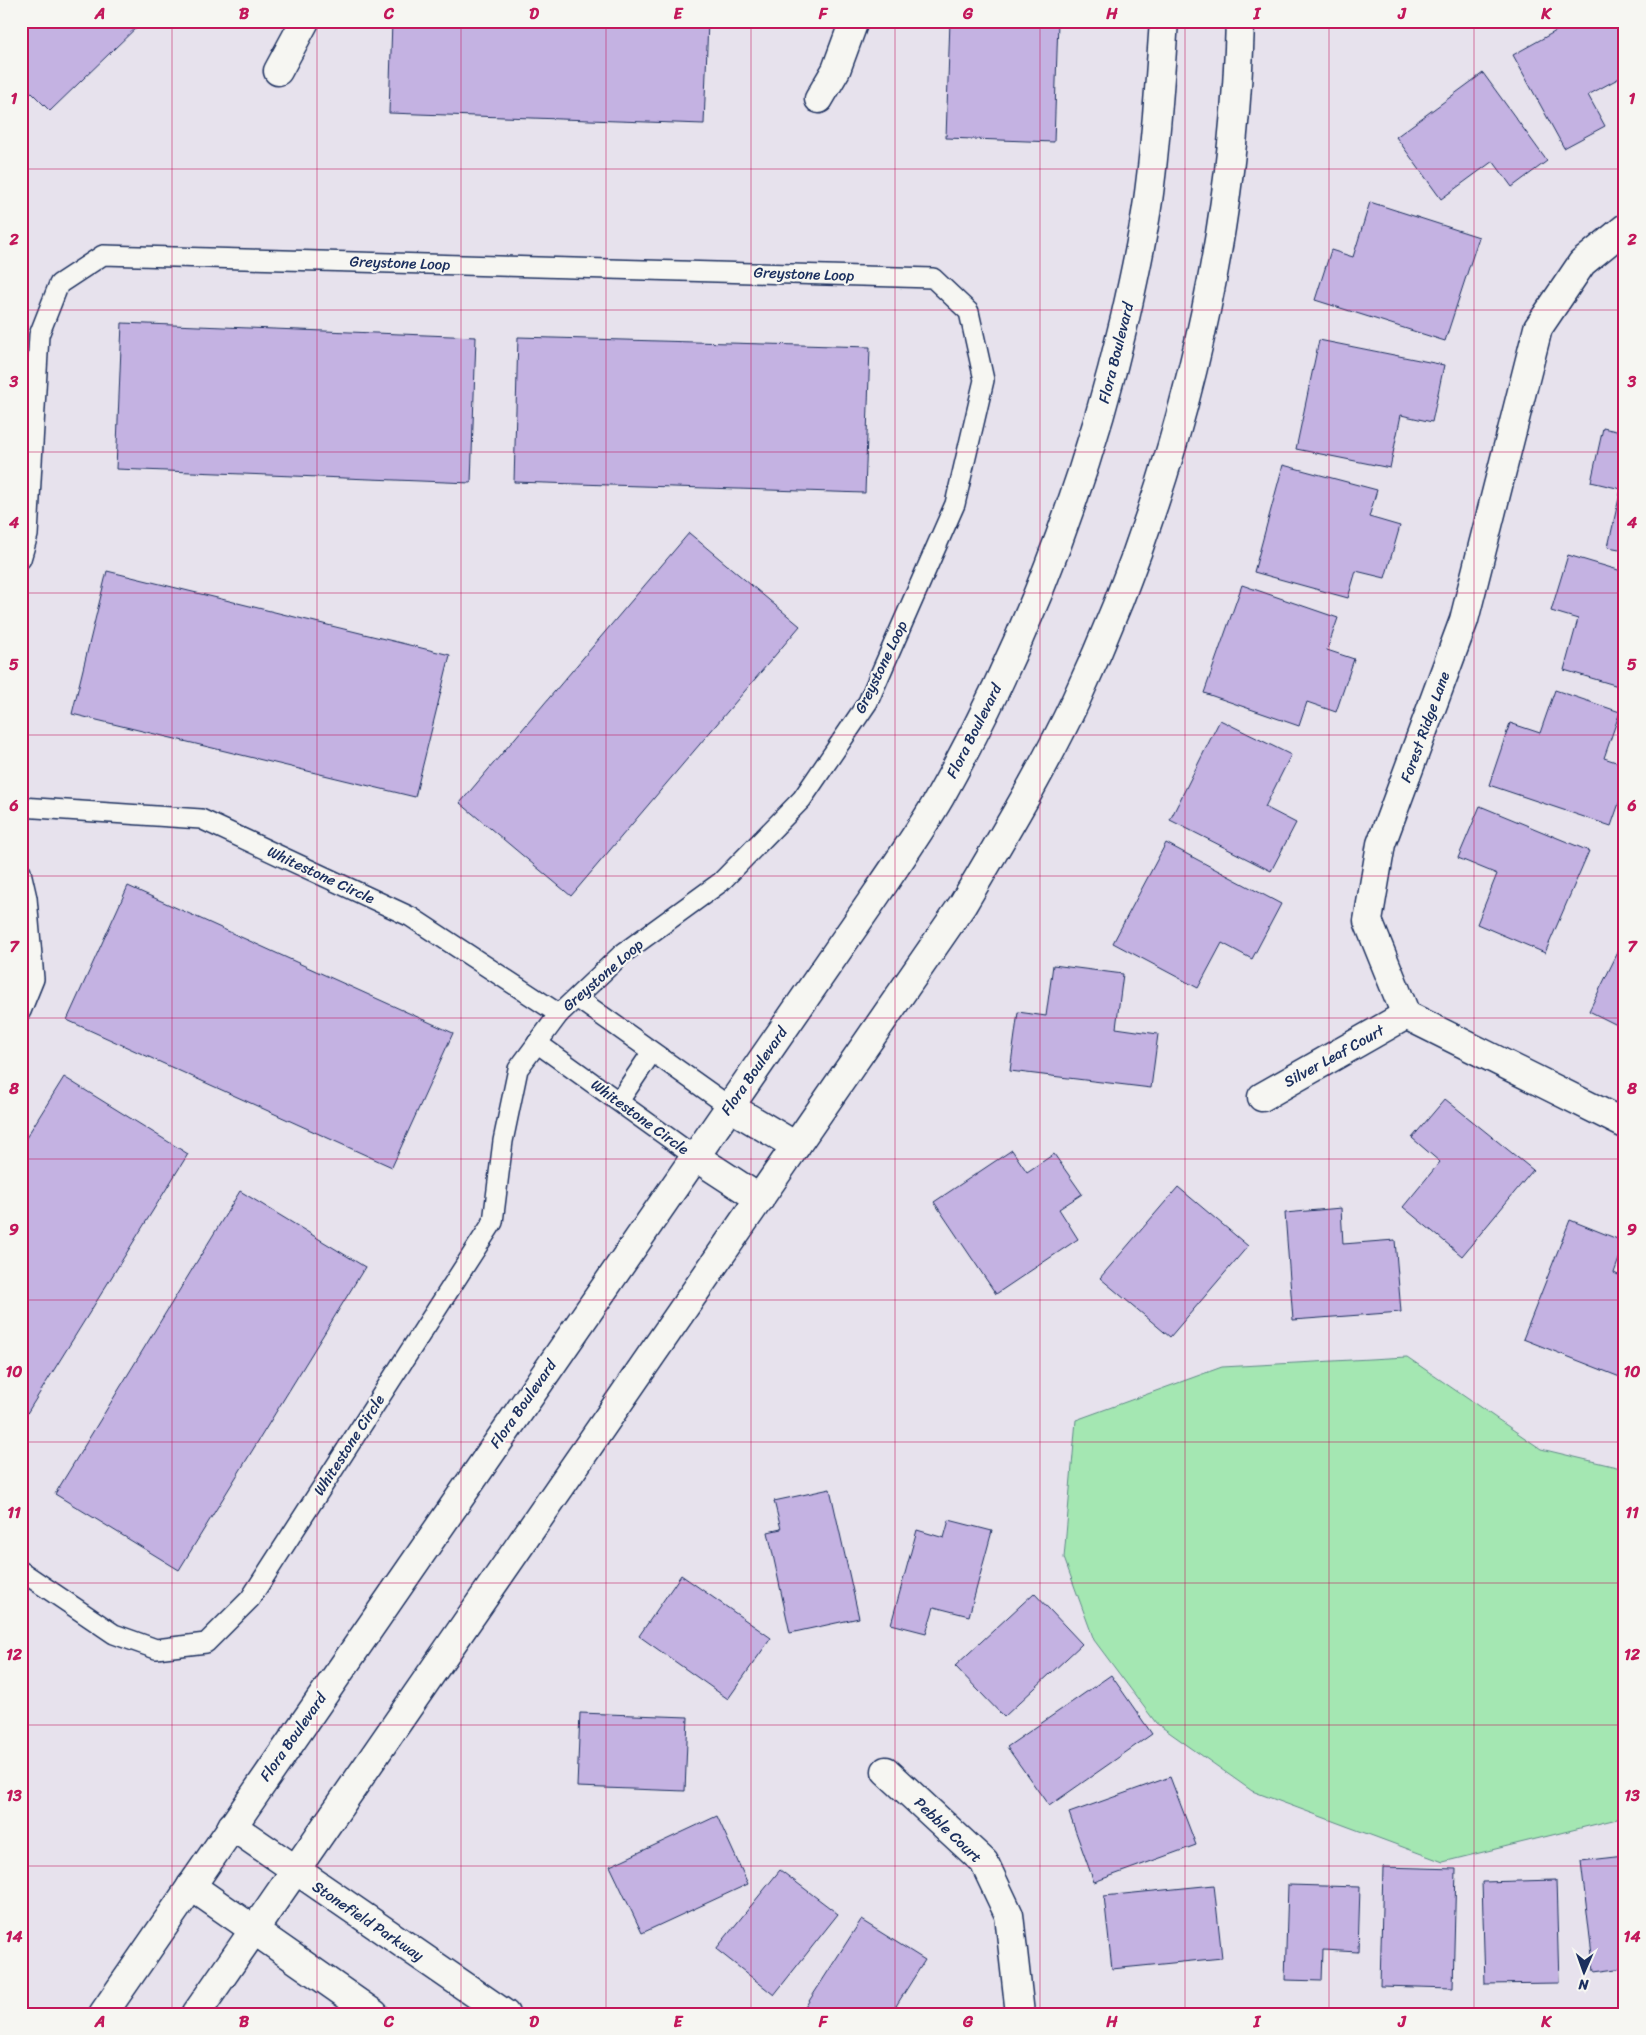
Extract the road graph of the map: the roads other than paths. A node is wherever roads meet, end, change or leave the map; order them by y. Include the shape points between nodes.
1 (305, 21) edge
2 (854, 21) edge
3 (1164, 21) edge
4 (1240, 21) edge
5 (278, 71) dead end
6 (819, 99) dead end
7 (1625, 228) edge
8 (21, 559) edge
9 (21, 807) edge
10 (21, 872) edge
11 (576, 998) junction
12 (21, 1011) edge
13 (559, 1014) junction
14 (1406, 1015) junction
15 (537, 1044) junction
16 (652, 1052) junction
17 (1262, 1096) dead end
18 (619, 1101) junction
19 (730, 1107) junction
20 (1625, 1124) edge
21 (796, 1146) junction
22 (694, 1156) junction
23 (760, 1199) junction
24 (21, 1571) edge
25 (886, 1771) dead end
26 (232, 1826) junction
27 (294, 1870) junction
28 (191, 1886) junction
29 (254, 1929) junction
30 (103, 2014) edge
31 (196, 2014) edge
32 (374, 2014) edge
33 (505, 2014) edge
34 (1020, 2014) edge

1 - 5 street
2 - 6 street via 836,70
3 - 19 street, Flora Boulevard via 1150,186 1133,281 1110,380 1085,465 1041,588 996,689 939,798
4 - 21 street via 1229,174 1204,318 1156,495 1116,606 1075,703 963,904
7 - 14 street, Forest Ridge Lane via 1582,263 1538,328 1464,620 1381,844 1368,921
8 - 11 lane, Greystone Loop via 28,536 39,335 59,284 103,256 933,278 969,312 984,380 956,504 868,702 802,799 721,882 622,954
9 - 13 lane, Whitestone Circle via 201,819 411,917
10 - 12 lane via 27,898 34,979
11 - 13 lane, Greystone Loop
11 - 16 lane
13 - 15 lane, Whitestone Circle
14 - 17 street, Silver Leaf Court
14 - 20 street
15 - 18 lane, Whitestone Circle
15 - 24 lane, Whitestone Circle via 518,1069 503,1141 493,1222 244,1605 206,1643 156,1649 114,1634
16 - 18 lane
16 - 19 lane
18 - 22 lane, Whitestone Circle
19 - 21 street
19 - 22 street, Flora Boulevard
21 - 23 street
22 - 23 street
22 - 26 street, Flora Boulevard
23 - 27 street
25 - 34 street, Pebble Court via 984,1862 1010,1915
26 - 27 street, Stonefield Parkway
26 - 28 street, Flora Boulevard
27 - 29 street
27 - 33 street, Stonefield Parkway
28 - 29 street
28 - 30 street, Flora Boulevard
29 - 31 street
29 - 32 street

